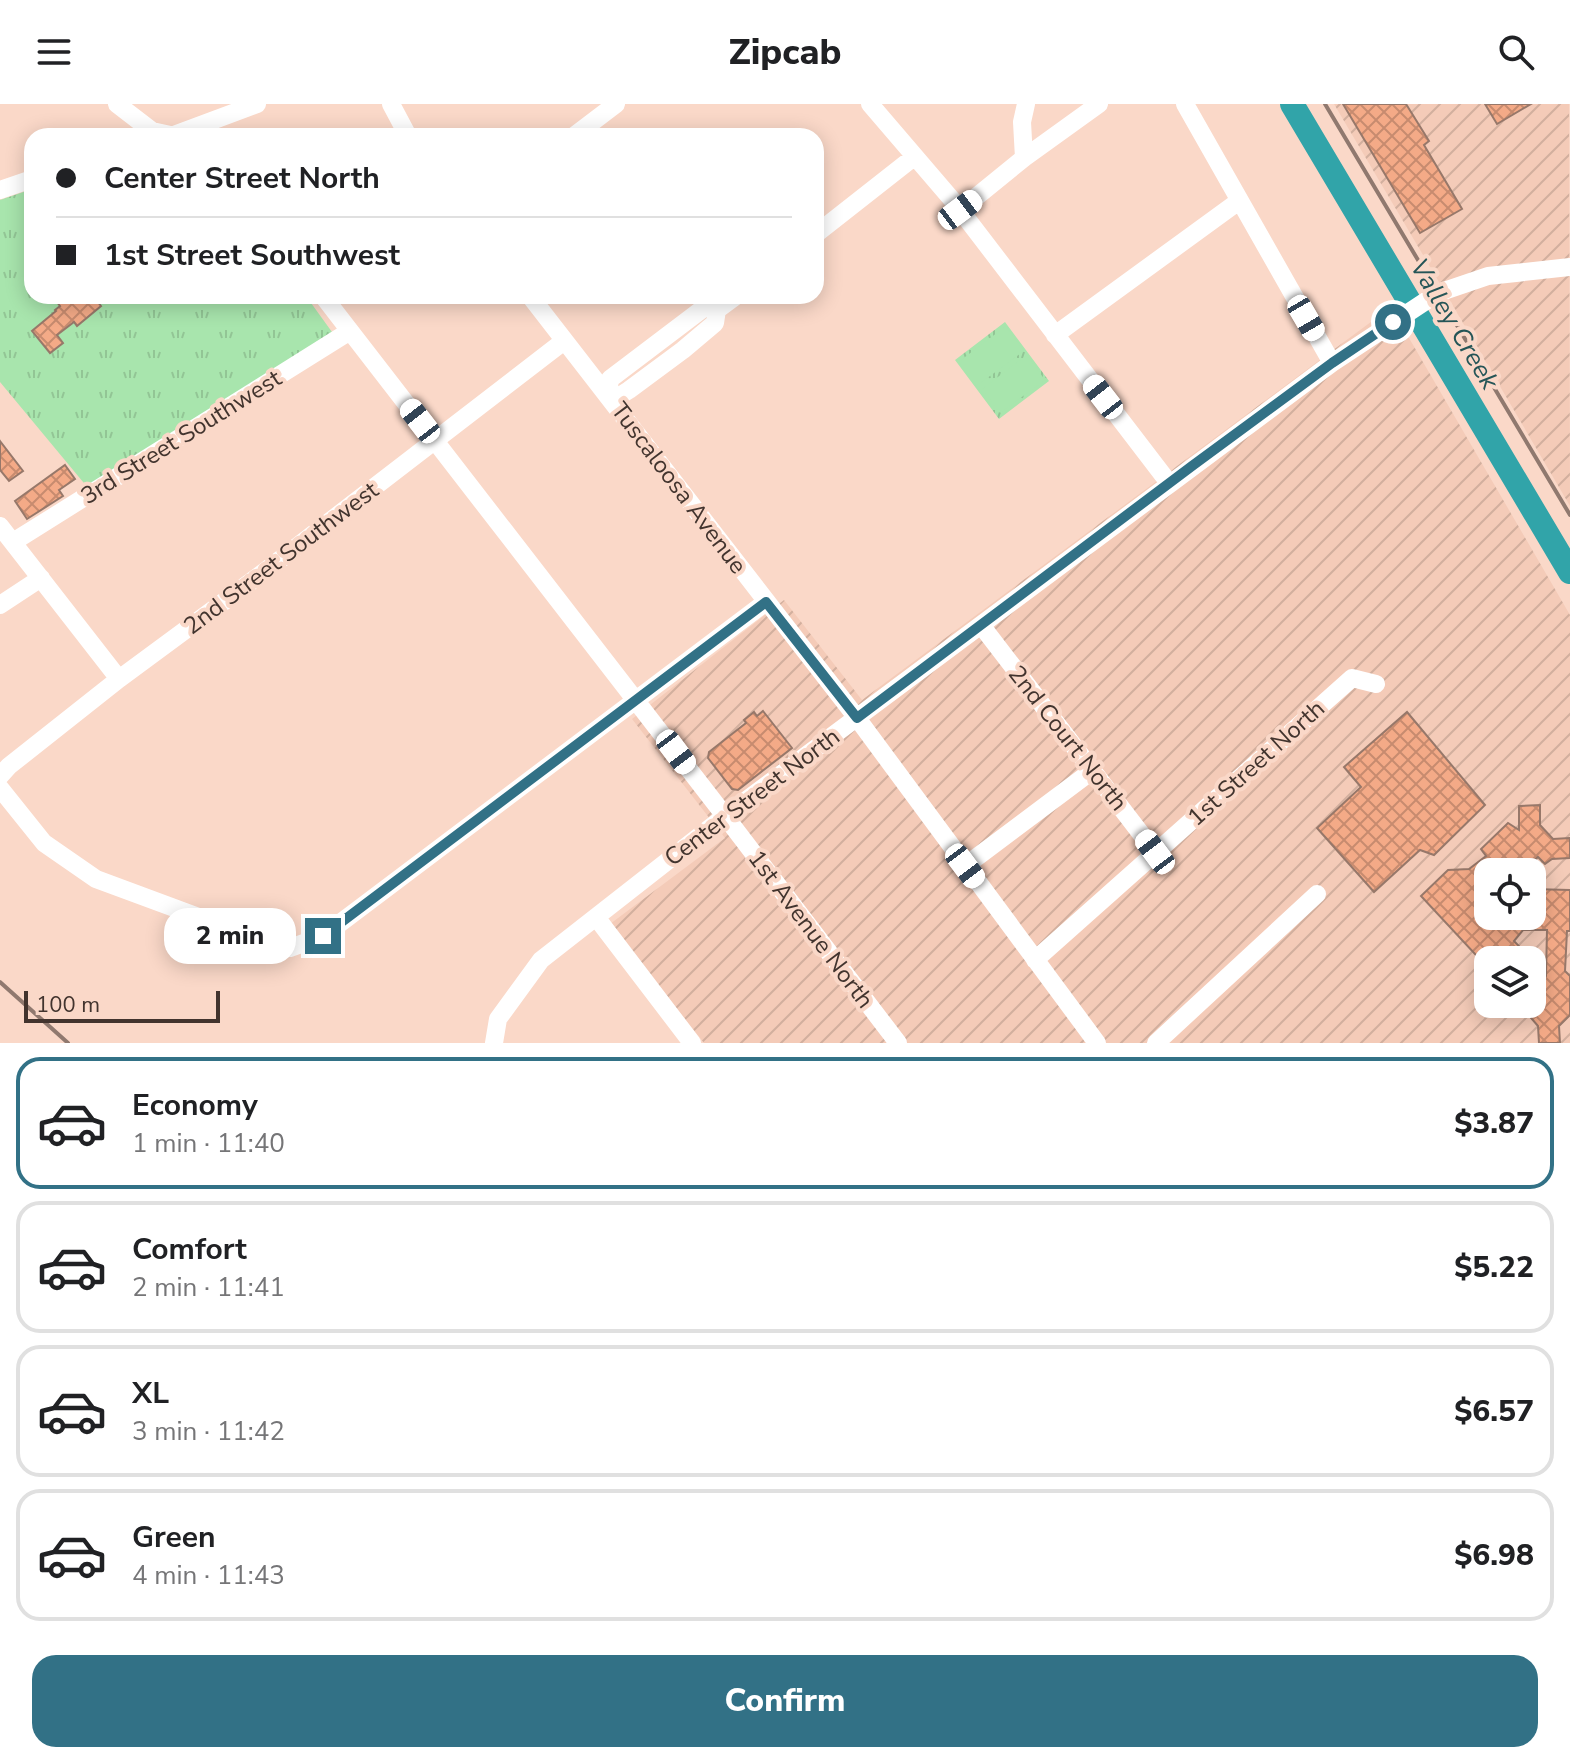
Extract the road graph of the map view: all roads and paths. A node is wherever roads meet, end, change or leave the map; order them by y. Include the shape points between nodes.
1 (117, 104) edge
2 (257, 104) edge
3 (391, 104) edge
4 (616, 104) edge
5 (870, 104) edge
6 (1026, 104) edge
7 (1099, 104) edge
8 (1185, 104) edge
9 (234, 113) junction
10 (142, 128) edge
11 (194, 128) edge
12 (227, 128) edge
13 (404, 128) edge
14 (584, 128) edge
15 (914, 157) junction
16 (1024, 158) junction
17 (24, 182) edge
18 (0, 190) edge
19 (1239, 201) junction
20 (960, 210) junction
21 (824, 228) edge
22 (1570, 267) edge
23 (329, 304) edge
24 (536, 304) edge
25 (725, 304) edge
26 (350, 331) junction
27 (1055, 335) junction
28 (564, 341) junction
29 (1332, 363) junction
30 (608, 395) junction
31 (435, 440) junction
32 (1169, 483) junction
33 (0, 526) edge
34 (13, 542) junction
35 (41, 578) junction
36 (766, 602) junction
37 (0, 605) edge
38 (981, 625) junction
39 (119, 679) junction
40 (1376, 684) dead end
41 (635, 699) junction
42 (857, 718) junction
43 (1093, 770) junction
44 (0, 776) edge
45 (0, 788) edge
46 (725, 816) junction
47 (1155, 852) junction
48 (965, 866) junction
49 (1317, 894) dead end
50 (596, 917) junction
51 (1035, 960) junction
52 (494, 1043) edge
53 (692, 1043) edge
54 (898, 1043) edge
55 (1097, 1043) edge
56 (1156, 1043) edge

1 - 10 street
2 - 9 street
3 - 13 street
4 - 14 street
5 - 15 street
6 - 16 street
7 - 16 street
8 - 19 street
9 - 11 street
9 - 12 street
15 - 20 street
15 - 21 street
16 - 20 street
17 - 18 street
19 - 27 street
19 - 29 street
20 - 27 street
22 - 29 street, Center Street North via 1488,276 1438,293
23 - 26 street, 1st Avenue North
24 - 28 street, Tuscaloosa Avenue
25 - 30 street via 717,310 705,307 610,379
26 - 31 street, 1st Avenue North
26 - 34 street, 3rd Street Southwest
27 - 32 street
28 - 30 street, Tuscaloosa Avenue
28 - 31 street, 2nd Street Southwest
29 - 32 street, Center Street North
30 - 36 street, Tuscaloosa Avenue
31 - 39 street, 2nd Street Southwest
31 - 41 street, 1st Avenue North
32 - 38 street, Center Street North
33 - 34 street
34 - 35 street
35 - 37 street
35 - 39 street
36 - 41 street
36 - 42 street, Tuscaloosa Avenue
38 - 42 street, Center Street North
38 - 43 street, 2nd Court North
39 - 44 street, 2nd Street Southwest
40 - 47 street, 1st Street North via 1352,678
41 - 45 street via 323,936 290,948 96,879 44,843
41 - 46 street, 1st Avenue North
42 - 46 street, Center Street North
42 - 48 street, Tuscaloosa Avenue
43 - 47 street, 2nd Court North
43 - 48 street
46 - 50 street, Center Street North
46 - 54 street, 1st Avenue North
47 - 51 street, 1st Street North
48 - 51 street, Tuscaloosa Avenue
49 - 56 street
50 - 52 street, Center Street North via 541,960 498,1019
50 - 53 street
51 - 55 street, Tuscaloosa Avenue

